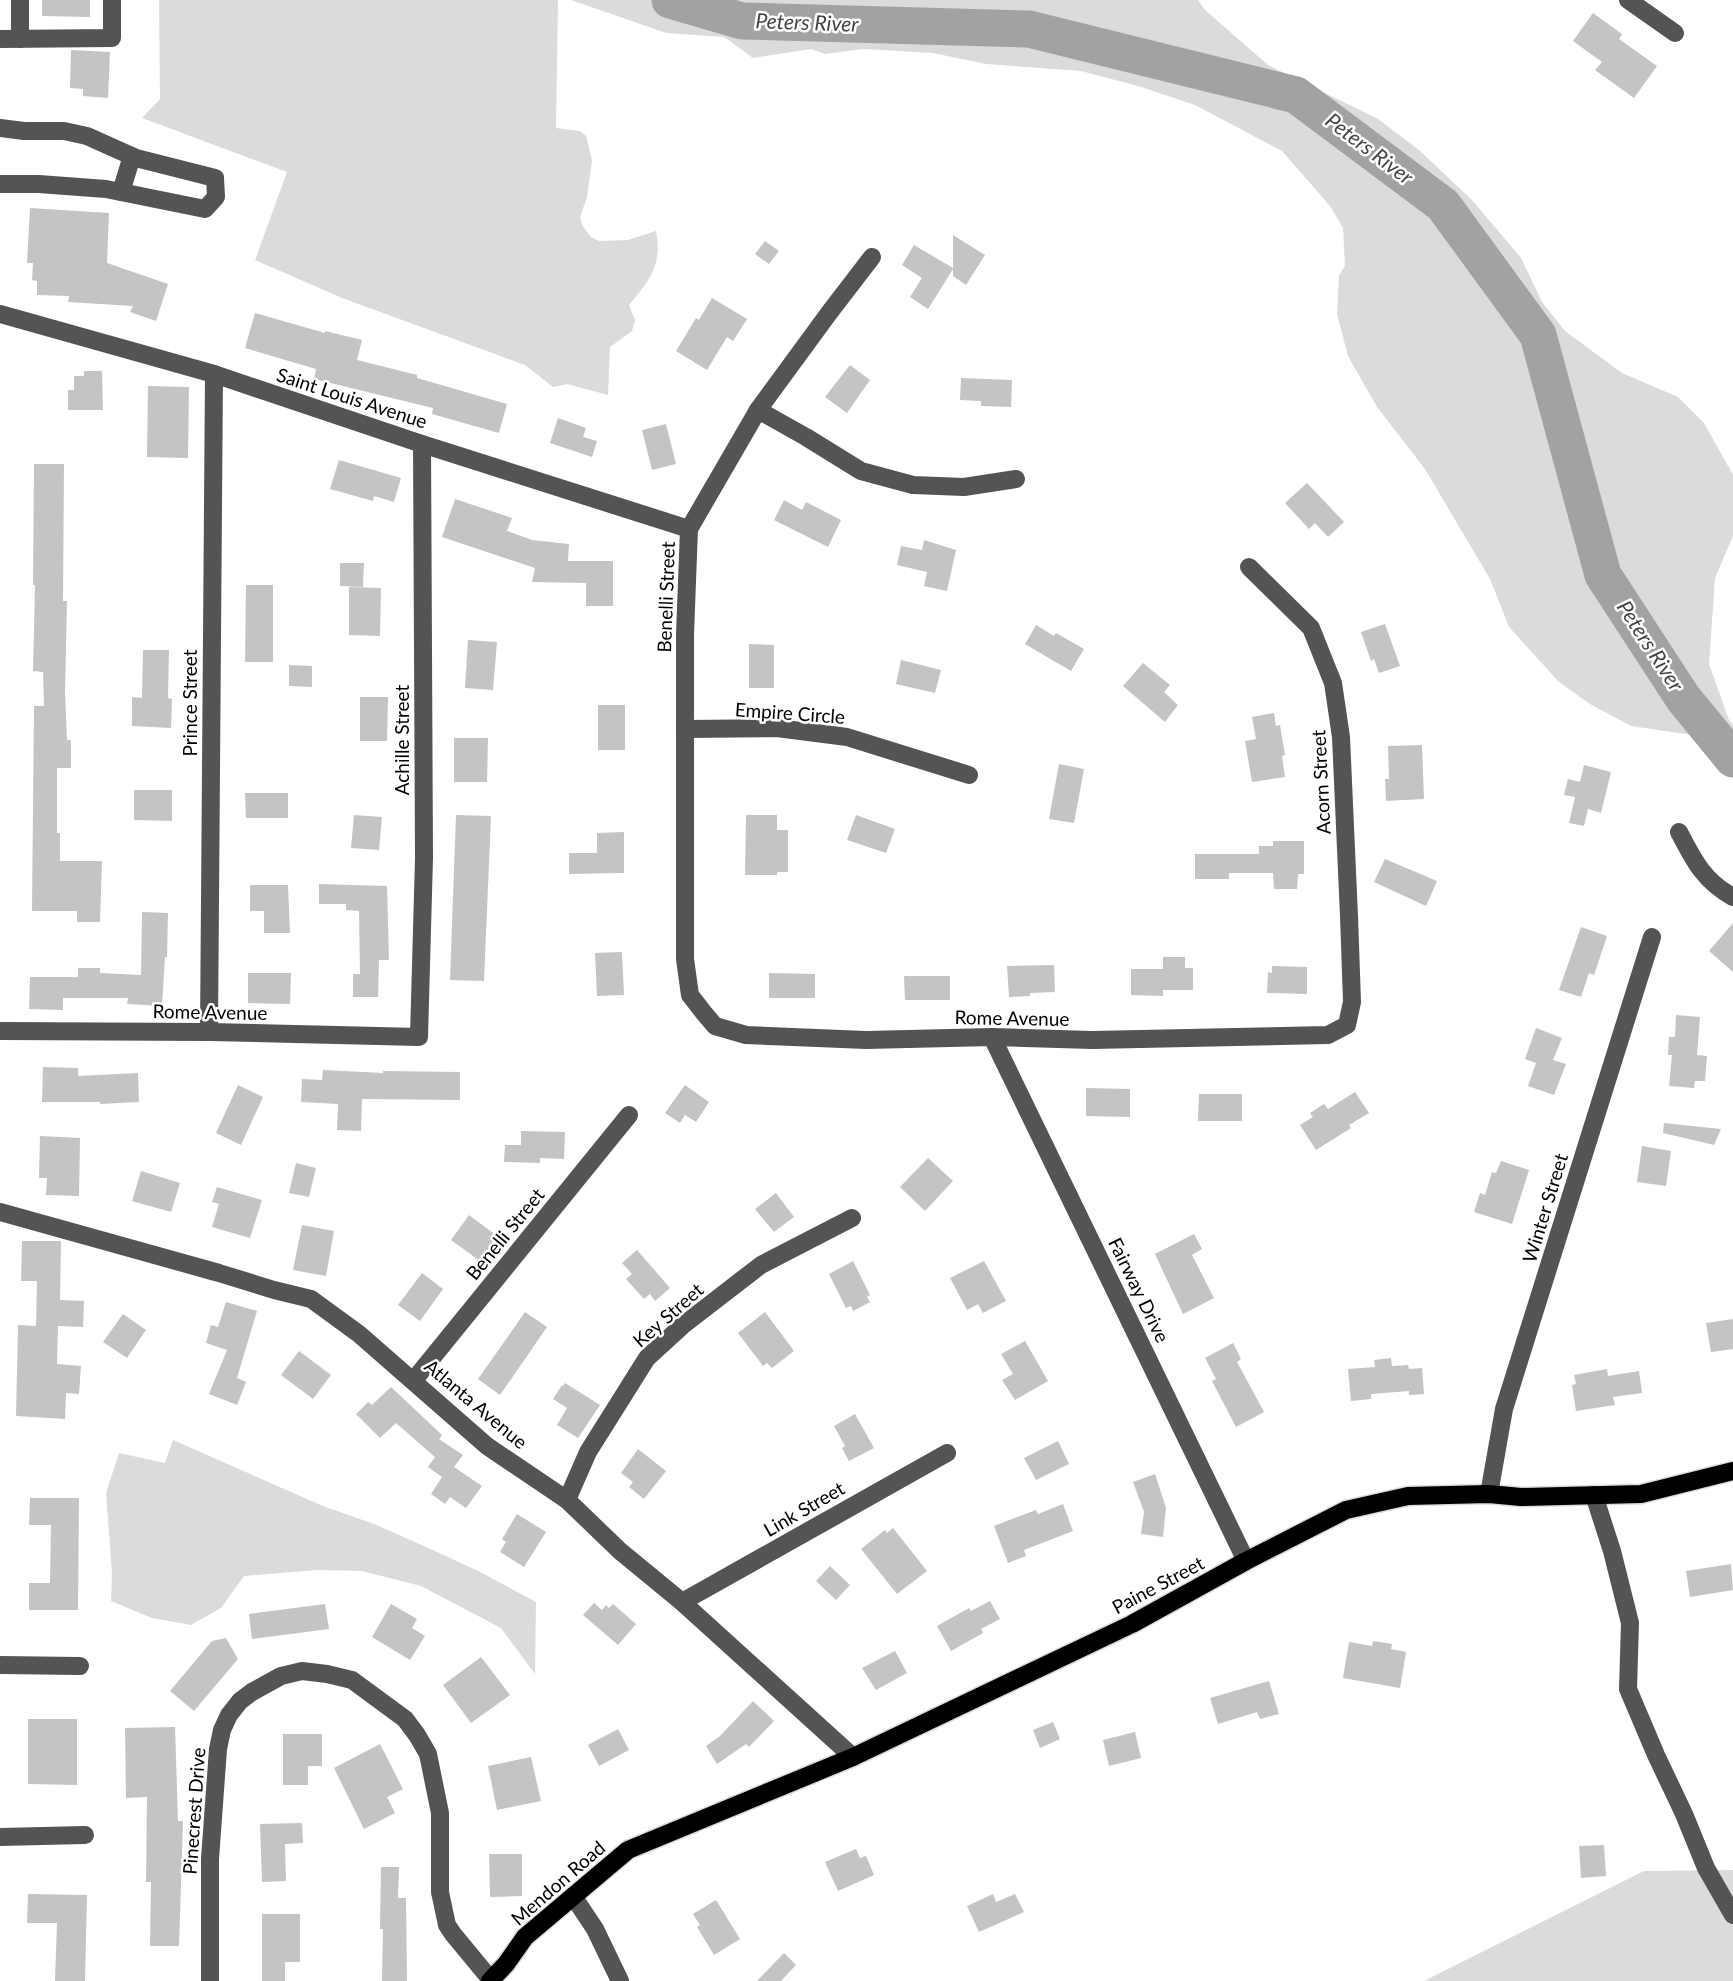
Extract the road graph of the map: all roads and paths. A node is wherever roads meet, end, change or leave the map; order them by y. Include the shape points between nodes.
1 (20, 0) edge
2 (112, 0) edge
3 (1628, 0) edge
4 (1675, 33) dead end
5 (0, 39) edge
6 (20, 39) junction
7 (0, 128) edge
8 (132, 156) junction
9 (0, 184) edge
10 (121, 192) junction
11 (872, 257) dead end
12 (0, 314) edge
13 (214, 374) junction
14 (758, 410) junction
15 (422, 444) junction
16 (1016, 479) dead end
17 (690, 529) junction
18 (1249, 567) dead end
19 (686, 729) junction
20 (969, 775) dead end
21 (1679, 832) dead end
22 (1733, 897) edge
23 (1652, 937) dead end
24 (690, 995) joint
25 (1347, 1025) joint
26 (0, 1031) edge
27 (209, 1032) junction
28 (419, 1037) joint
29 (992, 1037) junction
30 (629, 1115) dead end
31 (0, 1212) edge
32 (852, 1217) dead end
33 (414, 1380) junction
34 (947, 1453) dead end
35 (1733, 1471) edge
36 (1489, 1494) junction
37 (1594, 1495) junction
38 (567, 1500) junction
39 (1246, 1561) junction
40 (682, 1602) junction
41 (0, 1665) edge
42 (80, 1666) dead end
43 (853, 1757) junction
44 (85, 1835) dead end
45 (0, 1837) edge
46 (628, 1850) joint
47 (573, 1896) junction
48 (1733, 1915) edge
49 (491, 1980) edge
50 (210, 1981) edge
51 (620, 1981) edge

1 - 6 street
2 - 6 street via 112,38
3 - 4 street
5 - 6 street
7 - 8 street via 88,136
8 - 10 street
8 - 10 street via 215,178 216,197 205,209
9 - 10 street
11 - 14 street, Benelli Street
12 - 13 street, Saint Louis Avenue
13 - 15 street, Saint Louis Avenue
13 - 27 street, Prince Street
14 - 16 street via 862,471 913,485 964,487
14 - 17 street, Benelli Street
15 - 17 street, Saint Louis Avenue
15 - 28 street, Achille Street via 424,858
17 - 19 street, Benelli Street
18 - 25 street, Acorn Street via 1311,628 1333,683 1349,928 1352,1002
19 - 20 street, Empire Circle via 777,729 847,737
19 - 24 street, Benelli Street via 685,959
21 - 22 street via 1696,867
23 - 36 street, Winter Street via 1504,1409
24 - 29 street, Rome Avenue via 715,1026 746,1035 866,1040
25 - 29 street, Rome Avenue via 1328,1035 1091,1041
26 - 27 street, Rome Avenue
27 - 28 street, Rome Avenue
29 - 39 street, Fairway Drive
30 - 33 street, Benelli Street
31 - 33 street, Atlanta Avenue via 311,1299
32 - 38 street, Key Street via 761,1265 647,1358 589,1452
33 - 38 street, Atlanta Avenue via 487,1446
34 - 40 street, Link Street
35 - 37 main road, Paine Street via 1641,1494
36 - 37 main road, Paine Street
36 - 39 main road, Paine Street via 1408,1496 1346,1510
37 - 48 street via 1630,1623 1628,1689 1706,1868
38 - 40 street, Atlanta Avenue
39 - 43 main road, Paine Street via 1132,1624
40 - 43 street, Atlanta Avenue
41 - 42 street
43 - 46 main road, Paine Street
44 - 45 street
46 - 47 main road, Mendon Road
47 - 49 main road, Mendon Road via 525,1937
47 - 51 street
49 - 50 street, Pinecrest Drive via 447,1925 442,1909 440,1812 428,1754 417,1735 405,1719 352,1680 302,1671 281,1676 252,1692 229,1715 222,1730 210,1858

